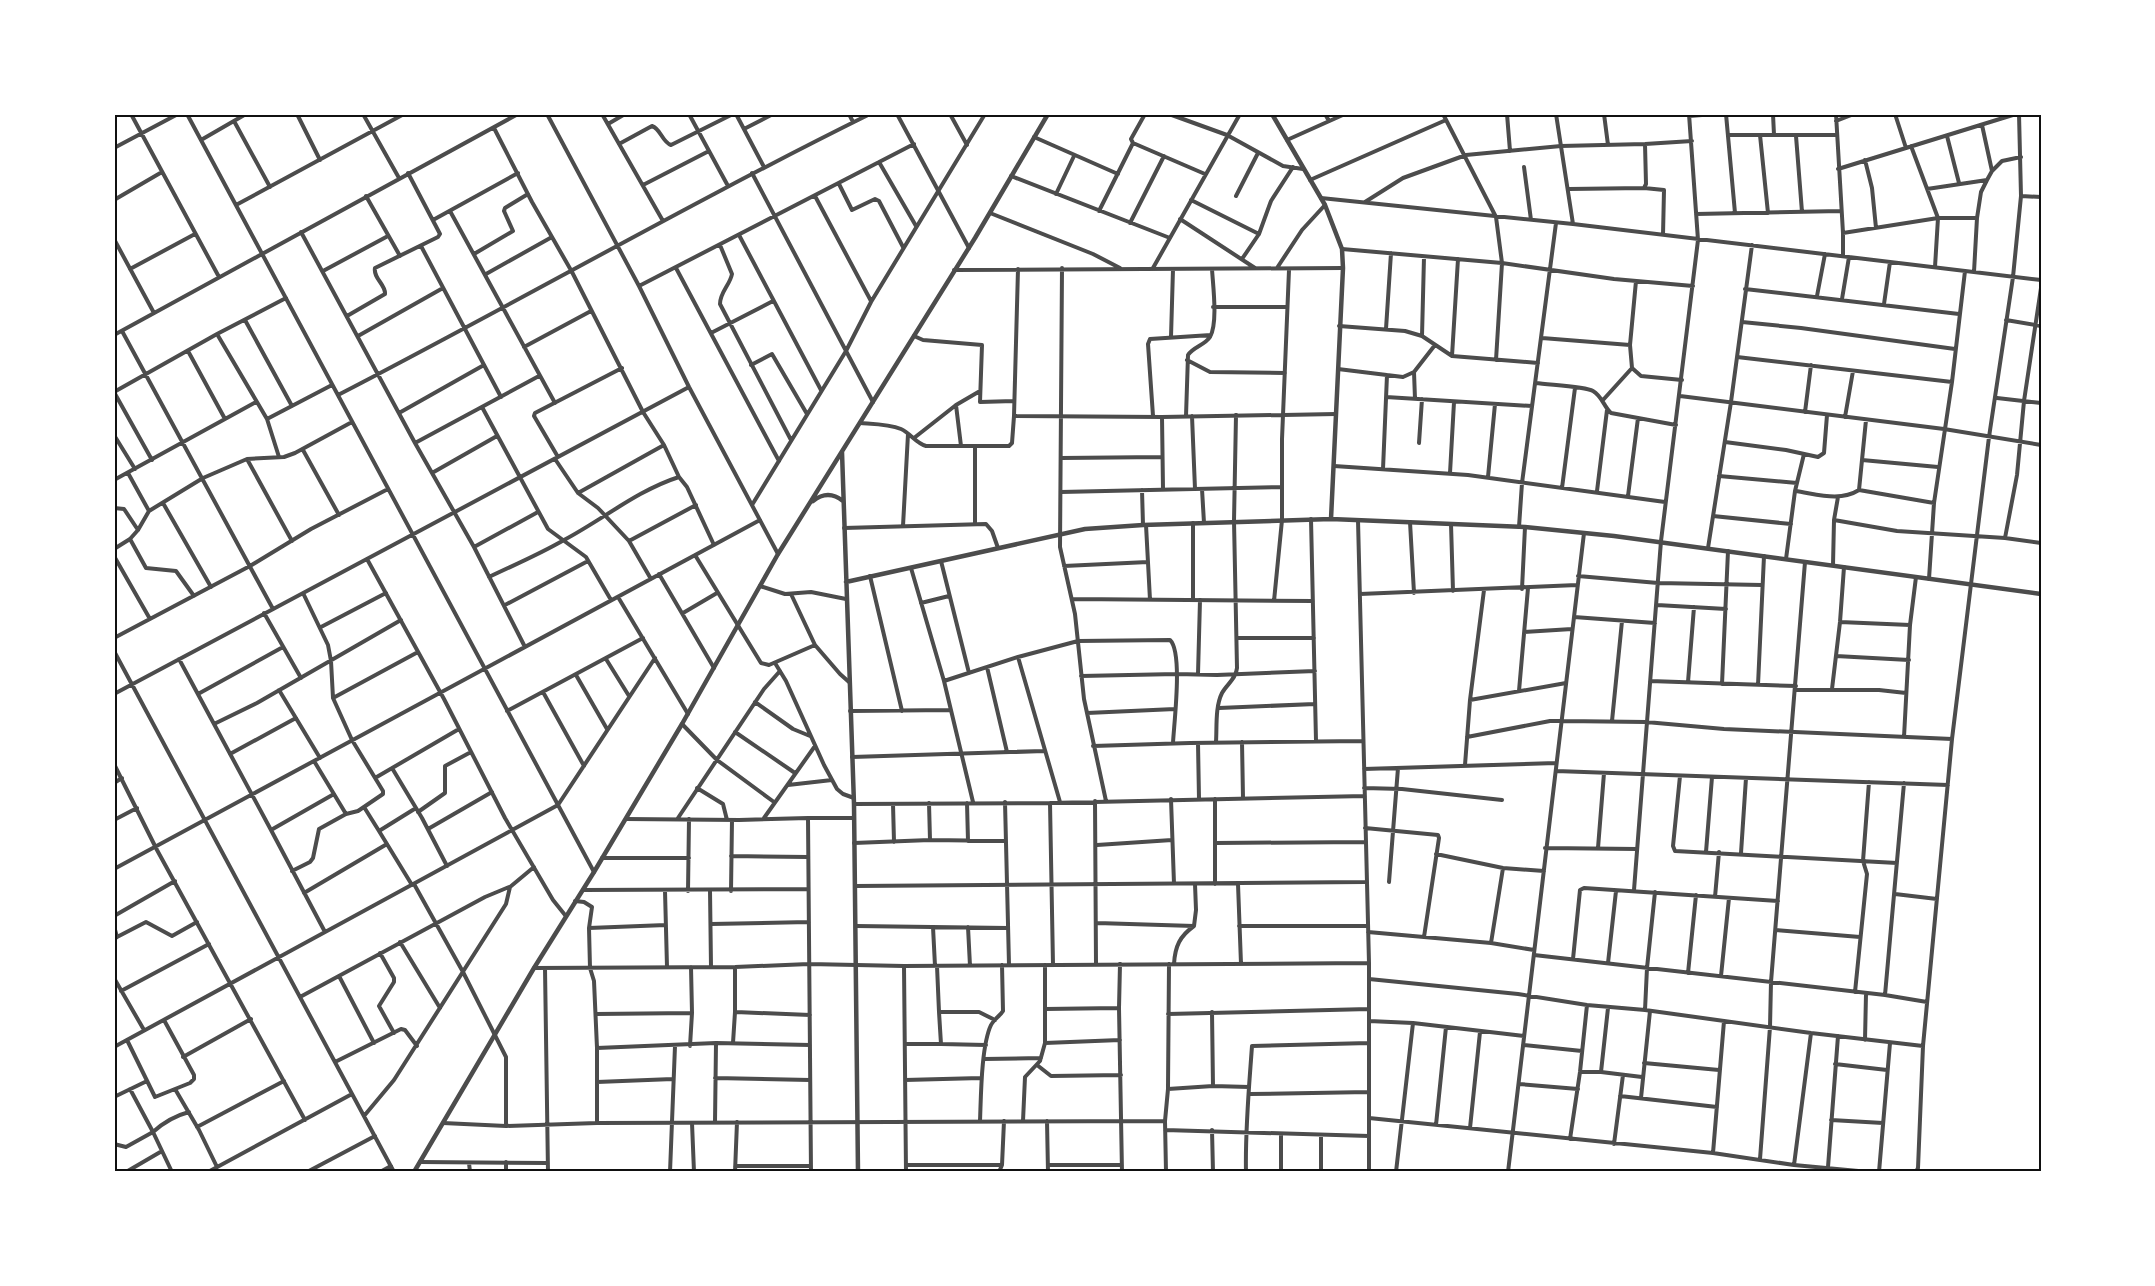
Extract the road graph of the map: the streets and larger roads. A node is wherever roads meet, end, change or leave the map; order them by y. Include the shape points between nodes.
1 (131, 114) edge
2 (178, 114) edge
3 (187, 114) edge
4 (246, 114) edge
5 (297, 114) edge
6 (363, 114) edge
7 (404, 114) edge
8 (518, 114) edge
9 (547, 114) edge
10 (603, 114) edge
11 (625, 114) edge
12 (689, 114) edge
13 (735, 114) edge
14 (773, 114) edge
15 (849, 114) edge
16 (870, 114) edge
17 (897, 114) edge
18 (950, 114) edge
19 (985, 114) edge
20 (1048, 114) edge
21 (1145, 114) edge
22 (1169, 114) edge
23 (1240, 114) edge
24 (1272, 114) edge
25 (1325, 114) edge
26 (1345, 114) edge
27 (1451, 114) edge
28 (1507, 114) edge
29 (1556, 114) edge
30 (1604, 114) edge
31 (1716, 114) edge
32 (1726, 114) edge
33 (1773, 114) edge
34 (1836, 114) edge
35 (1854, 114) edge
36 (1895, 114) edge
37 (2017, 114) edge
38 (1689, 115) edge
39 (764, 116) edge
40 (1444, 116) edge
41 (234, 121) junction
42 (853, 122) junction
43 (1329, 122) junction
44 (1836, 122) junction
45 (608, 124) junction
46 (1982, 125) junction
47 (494, 128) junction
48 (744, 129) junction
49 (373, 132) junction
50 (699, 132) junction
51 (141, 134) junction
52 (1227, 135) junction
53 (1729, 135) junction
54 (1760, 135) junction
55 (1774, 135) junction
56 (1837, 135) junction
57 (1796, 136) junction
58 (1947, 136) junction
59 (1034, 138) junction
60 (201, 140) junction
61 (1287, 141) junction
62 (1692, 141) junction
63 (1133, 143) junction
64 (620, 144) junction
65 (914, 144) junction
66 (1645, 144) junction
67 (966, 145) junction
68 (1608, 145) junction
69 (1561, 146) junction
70 (1909, 147) junction
71 (114, 148) edge
72 (709, 151) junction
73 (1510, 151) junction
74 (1258, 153) junction
75 (1466, 155) junction
76 (1074, 156) junction
77 (1164, 156) junction
78 (2021, 157) junction
79 (320, 160) junction
80 (1865, 160) junction
81 (879, 162) junction
82 (764, 166) junction
83 (1524, 166) dead end
84 (1293, 167) junction
85 (1303, 169) junction
86 (1838, 169) junction
87 (1992, 171) junction
88 (162, 172) junction
89 (408, 173) junction
90 (518, 173) junction
91 (752, 173) junction
92 (1118, 174) junction
93 (1205, 174) junction
94 (1011, 176) junction
95 (399, 178) junction
96 (1987, 180) junction
97 (1310, 181) junction
98 (1959, 183) junction
99 (839, 184) junction
100 (643, 186) junction
101 (728, 186) junction
102 (270, 187) junction
103 (1644, 188) junction
104 (1569, 189) junction
105 (1927, 189) junction
106 (939, 192) junction
107 (528, 194) junction
108 (1056, 194) junction
109 (366, 196) junction
110 (815, 196) junction
111 (1236, 196) dead end
112 (2021, 196) junction
113 (2041, 197) edge
114 (1320, 198) junction
115 (114, 200) edge
116 (1191, 200) junction
117 (1365, 202) junction
118 (236, 205) junction
119 (1325, 205) junction
120 (450, 211) junction
121 (1099, 211) junction
122 (1841, 211) junction
123 (1802, 212) junction
124 (990, 213) junction
125 (1735, 213) junction
126 (1768, 213) junction
127 (1696, 214) junction
128 (776, 217) junction
129 (1496, 217) junction
130 (1938, 218) junction
131 (1977, 218) junction
132 (1180, 219) junction
133 (433, 220) junction
134 (663, 220) junction
135 (1531, 220) junction
136 (1130, 223) junction
137 (1556, 223) junction
138 (1573, 224) junction
139 (916, 226) junction
140 (1876, 228) junction
141 (301, 232) junction
142 (1843, 233) junction
143 (195, 234) junction
144 (1259, 234) junction
145 (739, 235) junction
146 (388, 236) junction
147 (1663, 236) junction
148 (552, 237) junction
149 (1170, 238) junction
150 (114, 239) edge
151 (1698, 240) junction
152 (1752, 244) junction
153 (720, 245) junction
154 (420, 246) junction
155 (618, 246) junction
156 (903, 248) junction
157 (969, 248) junction
158 (1342, 249) junction
159 (262, 254) junction
160 (474, 254) junction
161 (1391, 254) junction
162 (1825, 254) junction
163 (400, 256) junction
164 (1424, 256) junction
165 (1843, 256) junction
166 (1849, 257) junction
167 (1242, 259) junction
168 (1458, 260) junction
169 (1890, 262) junction
170 (1502, 263) junction
171 (1935, 267) junction
172 (676, 268) junction
173 (1062, 268) junction
174 (1120, 268) junction
175 (1173, 268) junction
176 (1256, 268) junction
177 (1276, 268) junction
178 (1343, 268) junction
179 (130, 269) junction
180 (1018, 269) junction
181 (1152, 269) junction
182 (1212, 269) junction
183 (1550, 269) junction
184 (954, 270) junction
185 (1289, 270) junction
186 (1965, 271) junction
187 (323, 272) junction
188 (572, 272) junction
189 (1974, 272) junction
190 (486, 274) junction
191 (219, 277) junction
192 (2013, 277) junction
193 (2041, 280) edge
194 (1636, 281) junction
195 (1693, 285) junction
196 (639, 286) junction
197 (443, 288) junction
198 (2041, 288) edge
199 (1745, 289) junction
200 (1817, 296) junction
201 (286, 298) junction
202 (1842, 299) junction
203 (773, 301) junction
204 (871, 302) junction
205 (1884, 304) junction
206 (1213, 307) junction
207 (1287, 307) junction
208 (504, 308) junction
209 (591, 312) junction
210 (154, 313) junction
211 (1959, 314) junction
212 (347, 316) junction
213 (245, 320) junction
214 (2006, 320) junction
215 (1742, 322) junction
216 (729, 323) junction
217 (2038, 325) edge
218 (1340, 326) junction
219 (465, 328) junction
220 (1386, 329) junction
221 (122, 331) junction
222 (115, 333) edge
223 (711, 333) junction
224 (217, 334) junction
225 (1211, 335) junction
226 (358, 336) junction
227 (914, 336) junction
228 (1422, 336) junction
229 (1172, 337) junction
230 (1542, 338) junction
231 (1435, 345) junction
232 (1630, 345) junction
233 (524, 347) junction
234 (1955, 349) junction
235 (188, 351) junction
236 (846, 351) junction
237 (1452, 356) junction
238 (1737, 357) junction
239 (1187, 360) junction
240 (1496, 360) junction
241 (1539, 363) junction
242 (484, 365) junction
243 (751, 365) junction
244 (1811, 365) junction
245 (622, 368) junction
246 (1632, 368) junction
247 (1338, 369) junction
248 (1853, 371) junction
249 (1414, 372) junction
250 (1285, 373) junction
251 (146, 374) junction
252 (379, 374) junction
253 (1387, 375) junction
254 (539, 376) junction
255 (1682, 380) junction
256 (1952, 382) junction
257 (1536, 383) junction
258 (332, 385) junction
259 (689, 387) junction
260 (1575, 388) junction
261 (822, 391) junction
262 (981, 391) junction
263 (114, 392) edge
264 (338, 395) junction
265 (1680, 396) junction
266 (501, 397) junction
267 (1386, 397) junction
268 (1996, 398) junction
269 (1415, 399) junction
270 (1422, 399) junction
271 (1603, 400) junction
272 (1014, 401) junction
273 (2024, 401) junction
274 (256, 402) junction
275 (1454, 402) junction
276 (1731, 402) junction
277 (555, 403) junction
278 (874, 403) junction
279 (1495, 404) junction
280 (2041, 404) edge
281 (956, 405) junction
282 (292, 406) junction
283 (1532, 406) junction
284 (482, 407) junction
285 (1607, 410) junction
286 (642, 412) junction
287 (1804, 412) junction
288 (399, 413) junction
289 (1283, 414) junction
290 (1336, 414) junction
291 (807, 415) junction
292 (1236, 415) junction
293 (1827, 415) junction
294 (1014, 416) junction
295 (1153, 416) junction
296 (1186, 416) junction
297 (1192, 416) junction
298 (1061, 417) junction
299 (1162, 417) junction
300 (1845, 417) junction
301 (225, 418) junction
302 (1638, 418) junction
303 (267, 419) junction
304 (1866, 420) junction
305 (352, 422) junction
306 (860, 422) junction
307 (1676, 425) junction
308 (1944, 429) junction
309 (908, 433) junction
310 (114, 435) edge
311 (497, 436) junction
312 (914, 438) junction
313 (1989, 438) junction
314 (792, 440) junction
315 (183, 442) junction
316 (415, 442) junction
317 (1725, 442) junction
318 (2021, 442) junction
319 (1419, 443) dead end
320 (664, 445) junction
321 (961, 446) junction
322 (975, 446) junction
323 (2041, 446) edge
324 (303, 450) junction
325 (842, 452) junction
326 (1804, 454) junction
327 (279, 457) junction
328 (1162, 457) junction
329 (556, 458) junction
330 (1061, 458) junction
331 (247, 459) junction
332 (152, 460) junction
333 (1862, 460) junction
334 (779, 461) junction
335 (1334, 466) junction
336 (1938, 467) junction
337 (135, 469) junction
338 (1383, 469) junction
339 (128, 473) junction
340 (432, 473) junction
341 (1450, 473) junction
342 (1719, 476) junction
343 (520, 477) junction
344 (679, 477) junction
345 (1488, 477) junction
346 (203, 478) junction
347 (114, 480) edge
348 (1522, 483) junction
349 (1797, 483) junction
350 (1281, 487) junction
351 (1236, 488) junction
352 (1562, 488) junction
353 (388, 489) junction
354 (1163, 489) junction
355 (1196, 489) junction
356 (1202, 489) junction
357 (1142, 490) junction
358 (1859, 490) junction
359 (1597, 491) junction
360 (1796, 491) junction
361 (1061, 492) junction
362 (578, 493) junction
363 (1628, 496) junction
364 (1838, 497) junction
365 (843, 501) junction
366 (811, 502) junction
367 (1665, 502) junction
368 (163, 503) junction
369 (1934, 503) junction
370 (696, 505) junction
371 (752, 505) junction
372 (114, 508) edge
373 (149, 511) junction
374 (538, 512) junction
375 (453, 513) junction
376 (339, 515) junction
377 (605, 515) junction
378 (1713, 516) junction
379 (1311, 519) junction
380 (1331, 519) junction
381 (760, 520) junction
382 (1282, 520) junction
383 (1358, 520) junction
384 (1834, 520) junction
385 (1234, 521) junction
386 (1204, 522) junction
387 (1410, 522) junction
388 (1193, 523) junction
389 (975, 524) junction
390 (1451, 524) junction
391 (1791, 524) junction
392 (1145, 525) junction
393 (903, 526) junction
394 (1519, 527) junction
395 (844, 528) junction
396 (1525, 528) junction
397 (138, 530) junction
398 (1584, 533) junction
399 (412, 534) junction
400 (1061, 534) junction
401 (1932, 534) junction
402 (1977, 537) junction
403 (2006, 538) junction
404 (130, 539) junction
405 (565, 540) junction
406 (292, 541) junction
407 (629, 541) junction
408 (1661, 541) junction
409 (2041, 543) edge
410 (714, 545) junction
411 (474, 547) junction
412 (998, 548) junction
413 (1708, 548) junction
414 (114, 549) edge
415 (1728, 551) junction
416 (778, 554) junction
417 (694, 555) junction
418 (114, 556) edge
419 (1764, 556) junction
420 (367, 559) junction
421 (1786, 559) junction
422 (588, 561) junction
423 (941, 561) junction
424 (1148, 562) junction
425 (1805, 562) junction
426 (1833, 565) junction
427 (250, 566) junction
428 (1064, 567) junction
429 (1844, 567) junction
430 (910, 568) junction
431 (659, 574) junction
432 (870, 576) junction
433 (1578, 576) junction
434 (489, 577) junction
435 (1916, 577) junction
436 (651, 579) junction
437 (1929, 579) junction
438 (846, 582) junction
439 (1658, 583) junction
440 (1727, 584) junction
441 (1577, 585) junction
442 (1762, 585) junction
443 (1970, 585) junction
444 (760, 586) junction
445 (211, 587) junction
446 (1528, 588) junction
447 (1522, 589) junction
448 (1484, 590) junction
449 (1453, 591) junction
450 (1414, 592) junction
451 (303, 593) junction
452 (386, 593) junction
453 (717, 593) junction
454 (791, 594) junction
455 (1360, 594) junction
456 (2041, 594) edge
457 (194, 596) junction
458 (949, 596) junction
459 (618, 597) junction
460 (846, 599) junction
461 (1072, 599) junction
462 (611, 600) junction
463 (1150, 600) junction
464 (1193, 600) junction
465 (1200, 600) junction
466 (1236, 601) junction
467 (1274, 601) junction
468 (1313, 601) junction
469 (921, 603) junction
470 (505, 605) junction
471 (1657, 605) junction
472 (1694, 607) junction
473 (273, 609) junction
474 (1726, 609) junction
475 (683, 613) junction
476 (264, 614) junction
477 (1574, 618) junction
478 (150, 619) junction
479 (401, 621) junction
480 (1622, 621) junction
481 (1840, 622) junction
482 (1655, 624) junction
483 (1910, 625) junction
484 (321, 627) junction
485 (738, 627) junction
486 (1572, 629) junction
487 (1524, 632) junction
488 (114, 638) edge
489 (643, 638) junction
490 (1237, 638) junction
491 (1314, 638) junction
492 (1078, 641) junction
493 (814, 645) junction
494 (283, 647) junction
495 (525, 647) junction
496 (114, 651) edge
497 (418, 652) junction
498 (1836, 656) junction
499 (1018, 657) junction
500 (606, 658) junction
501 (655, 658) junction
502 (179, 659) junction
503 (1909, 660) junction
504 (332, 661) junction
505 (775, 663) junction
506 (987, 667) junction
507 (485, 668) junction
508 (714, 668) junction
509 (780, 670) junction
510 (1315, 671) junction
511 (969, 673) junction
512 (1177, 674) junction
513 (1198, 674) junction
514 (1236, 674) junction
515 (576, 675) junction
516 (1081, 676) junction
517 (301, 678) junction
518 (944, 681) junction
519 (1650, 681) junction
520 (849, 682) junction
521 (1688, 682) junction
522 (1566, 683) junction
523 (132, 684) junction
524 (1722, 684) junction
525 (1758, 685) junction
526 (1796, 688) junction
527 (1832, 689) junction
528 (279, 690) junction
529 (441, 692) junction
530 (543, 692) junction
531 (1520, 692) junction
532 (1906, 693) junction
533 (114, 694) edge
534 (198, 694) junction
535 (629, 696) junction
536 (333, 698) junction
537 (1470, 700) junction
538 (755, 702) junction
539 (1315, 704) junction
540 (1219, 708) junction
541 (1175, 709) junction
542 (951, 710) junction
543 (507, 711) junction
544 (850, 711) junction
545 (902, 711) junction
546 (1087, 713) junction
547 (688, 714) junction
548 (296, 718) junction
549 (1563, 721) junction
550 (1612, 721) junction
551 (1646, 722) junction
552 (214, 724) junction
553 (682, 724) junction
554 (459, 729) junction
555 (608, 729) junction
556 (1793, 731) junction
557 (735, 732) junction
558 (811, 737) junction
559 (1467, 737) junction
560 (1904, 737) junction
561 (1952, 739) junction
562 (352, 740) junction
563 (1316, 741) junction
564 (1363, 741) junction
565 (1198, 742) junction
566 (1216, 742) junction
567 (1242, 742) junction
568 (1173, 743) junction
569 (815, 746) junction
570 (1093, 746) junction
571 (1044, 751) junction
572 (471, 752) junction
573 (1007, 752) junction
574 (961, 753) junction
575 (230, 754) junction
576 (852, 757) junction
577 (320, 758) junction
578 (716, 759) junction
579 (314, 761) junction
580 (1556, 763) junction
581 (114, 764) edge
582 (1465, 765) junction
583 (584, 766) junction
584 (392, 768) junction
585 (1398, 768) junction
586 (1364, 769) junction
587 (1556, 771) junction
588 (795, 773) junction
589 (1604, 773) junction
590 (1642, 774) junction
591 (1680, 776) junction
592 (375, 777) junction
593 (1712, 777) junction
594 (122, 778) junction
595 (1746, 778) junction
596 (1789, 779) junction
597 (832, 780) junction
598 (1869, 782) junction
599 (114, 783) edge
600 (1904, 783) junction
601 (787, 785) junction
602 (1948, 785) junction
603 (696, 788) junction
604 (1364, 788) junction
605 (1396, 789) junction
606 (492, 792) junction
607 (252, 794) junction
608 (334, 794) junction
609 (1365, 796) junction
610 (854, 798) junction
611 (1215, 798) junction
612 (1243, 798) junction
613 (1171, 799) junction
614 (1199, 799) junction
615 (1502, 800) dead end
616 (1095, 801) junction
617 (1106, 801) junction
618 (774, 802) junction
619 (970, 802) junction
620 (1005, 802) junction
621 (1060, 802) junction
622 (929, 803) junction
623 (1050, 803) junction
624 (854, 804) junction
625 (893, 804) junction
626 (558, 805) junction
627 (364, 807) junction
628 (137, 808) junction
629 (417, 810) junction
630 (346, 814) junction
631 (678, 818) junction
632 (808, 818) junction
633 (853, 818) junction
634 (626, 819) junction
635 (689, 819) junction
636 (764, 819) junction
637 (114, 820) edge
638 (205, 820) junction
639 (729, 820) junction
640 (1365, 828) junction
641 (428, 829) junction
642 (271, 830) junction
643 (512, 830) junction
644 (1392, 830) junction
645 (379, 831) junction
646 (930, 840) junction
647 (1172, 840) junction
648 (968, 841) junction
649 (1005, 841) junction
650 (894, 842) junction
651 (1365, 842) junction
652 (854, 843) junction
653 (1215, 843) junction
654 (387, 844) junction
655 (1097, 845) junction
656 (156, 846) junction
657 (1545, 848) junction
658 (1598, 848) junction
659 (1637, 849) junction
660 (1706, 852) junction
661 (1719, 852) junction
662 (1741, 853) junction
663 (1436, 854) junction
664 (731, 856) junction
665 (1782, 856) junction
666 (808, 857) junction
667 (602, 858) junction
668 (689, 858) junction
669 (1863, 861) junction
670 (1897, 863) junction
671 (447, 866) junction
672 (534, 867) junction
673 (1503, 868) junction
674 (114, 869) edge
675 (292, 871) junction
676 (1544, 871) junction
677 (594, 872) junction
678 (175, 881) junction
679 (1365, 882) junction
680 (1389, 882) dead end
681 (413, 884) junction
682 (1097, 884) junction
683 (1174, 884) junction
684 (1195, 884) junction
685 (1215, 884) junction
686 (1238, 884) junction
687 (1006, 885) junction
688 (1052, 885) junction
689 (855, 886) junction
690 (510, 887) junction
691 (808, 889) junction
692 (582, 890) junction
693 (710, 890) junction
694 (1634, 890) junction
695 (665, 891) junction
696 (688, 891) junction
697 (731, 891) junction
698 (1616, 891) junction
699 (1655, 892) junction
700 (304, 893) junction
701 (1895, 894) junction
702 (1696, 895) junction
703 (1715, 897) junction
704 (1729, 898) junction
705 (1937, 899) junction
706 (574, 901) junction
707 (1778, 902) junction
708 (565, 915) junction
709 (114, 916) edge
710 (197, 922) junction
711 (809, 922) junction
712 (1097, 923) junction
713 (435, 924) junction
714 (711, 924) junction
715 (666, 925) junction
716 (114, 926) edge
717 (856, 926) junction
718 (1194, 926) junction
719 (1239, 926) junction
720 (1368, 926) junction
721 (933, 927) junction
722 (968, 927) junction
723 (590, 928) junction
724 (1008, 928) junction
725 (1776, 930) junction
726 (325, 932) junction
727 (1368, 932) junction
728 (1424, 937) junction
729 (1860, 937) junction
730 (116, 938) edge
731 (400, 942) junction
732 (1491, 943) junction
733 (209, 944) junction
734 (1534, 952) junction
735 (380, 953) junction
736 (279, 957) junction
737 (1573, 959) junction
738 (1368, 963) junction
739 (1608, 963) junction
740 (809, 964) junction
741 (1120, 964) junction
742 (1171, 964) junction
743 (1241, 964) junction
744 (1002, 965) junction
745 (1009, 965) junction
746 (1045, 965) junction
747 (1053, 965) junction
748 (1096, 965) junction
749 (855, 966) junction
750 (904, 966) junction
751 (936, 966) junction
752 (970, 966) junction
753 (667, 967) junction
754 (691, 967) junction
755 (711, 967) junction
756 (735, 967) junction
757 (534, 968) junction
758 (545, 968) junction
759 (590, 968) junction
760 (1647, 968) junction
761 (463, 972) junction
762 (1688, 973) junction
763 (339, 976) junction
764 (1721, 976) junction
765 (114, 978) edge
766 (1369, 979) junction
767 (1771, 982) junction
768 (231, 983) junction
769 (121, 991) junction
770 (1855, 992) junction
771 (1866, 994) junction
772 (1885, 995) junction
773 (1529, 996) junction
774 (300, 997) junction
775 (1926, 1002) junction
776 (1587, 1005) junction
777 (440, 1008) junction
778 (1119, 1008) junction
779 (1608, 1008) junction
780 (1369, 1009) junction
781 (1045, 1010) junction
782 (1648, 1010) junction
783 (735, 1012) junction
784 (939, 1012) junction
785 (1212, 1012) junction
786 (692, 1013) junction
787 (596, 1014) junction
788 (1168, 1014) junction
789 (810, 1015) junction
790 (251, 1019) junction
791 (164, 1020) junction
792 (995, 1020) junction
793 (1369, 1021) junction
794 (1724, 1021) junction
795 (1413, 1023) junction
796 (1770, 1027) junction
797 (1446, 1028) junction
798 (144, 1030) junction
799 (1480, 1032) junction
800 (393, 1033) junction
801 (495, 1033) junction
802 (1811, 1033) junction
803 (1524, 1036) junction
804 (1839, 1036) junction
805 (127, 1040) junction
806 (1120, 1040) junction
807 (1864, 1040) junction
808 (374, 1043) junction
809 (716, 1043) junction
810 (733, 1043) junction
811 (1045, 1043) junction
812 (1369, 1043) junction
813 (1890, 1043) junction
814 (905, 1044) junction
815 (941, 1044) junction
816 (810, 1045) junction
817 (986, 1045) junction
818 (1523, 1045) junction
819 (417, 1046) junction
820 (675, 1046) junction
821 (690, 1046) junction
822 (1923, 1046) junction
823 (114, 1047) edge
824 (597, 1048) junction
825 (1582, 1051) junction
826 (183, 1057) junction
827 (1041, 1058) junction
828 (984, 1059) junction
829 (335, 1062) junction
830 (1644, 1063) junction
831 (1835, 1064) junction
832 (1036, 1065) junction
833 (1719, 1070) junction
834 (1887, 1070) junction
835 (1580, 1072) junction
836 (1601, 1072) junction
837 (1121, 1075) junction
838 (1623, 1075) junction
839 (1642, 1077) junction
840 (715, 1078) junction
841 (981, 1078) junction
842 (673, 1079) junction
843 (810, 1080) junction
844 (905, 1080) junction
845 (147, 1081) junction
846 (284, 1081) junction
847 (597, 1082) junction
848 (1518, 1084) junction
849 (1213, 1086) junction
850 (1250, 1086) junction
851 (130, 1089) junction
852 (175, 1089) junction
853 (1168, 1089) junction
854 (1578, 1089) junction
855 (1370, 1092) junction
856 (352, 1094) junction
857 (1250, 1094) junction
858 (1620, 1096) junction
859 (114, 1097) edge
860 (1641, 1098) junction
861 (1717, 1107) junction
862 (189, 1112) junction
863 (364, 1116) junction
864 (1369, 1118) junction
865 (305, 1120) junction
866 (1122, 1120) junction
867 (1831, 1120) junction
868 (980, 1121) junction
869 (1004, 1121) junction
870 (1023, 1121) junction
871 (1047, 1121) junction
872 (1165, 1121) junction
873 (1402, 1121) junction
874 (671, 1122) junction
875 (715, 1122) junction
876 (737, 1122) junction
877 (811, 1122) junction
878 (858, 1122) junction
879 (905, 1122) junction
880 (442, 1123) junction
881 (597, 1123) junction
882 (692, 1123) junction
883 (1883, 1123) junction
884 (547, 1125) junction
885 (1436, 1125) junction
886 (506, 1126) junction
887 (197, 1127) junction
888 (1470, 1128) junction
889 (1165, 1130) junction
890 (1212, 1130) junction
891 (153, 1132) junction
892 (1245, 1132) junction
893 (1513, 1133) junction
894 (1281, 1134) junction
895 (1321, 1135) junction
896 (375, 1136) junction
897 (1369, 1136) junction
898 (1570, 1139) junction
899 (114, 1144) edge
900 (1614, 1144) junction
901 (162, 1151) junction
902 (1713, 1153) junction
903 (1760, 1159) junction
904 (420, 1162) junction
905 (506, 1162) junction
906 (469, 1163) junction
907 (548, 1163) junction
908 (906, 1165) junction
909 (1048, 1165) junction
910 (1122, 1165) junction
911 (1794, 1165) junction
912 (391, 1166) junction
913 (735, 1166) junction
914 (811, 1166) junction
915 (1002, 1166) junction
916 (217, 1167) junction
917 (1828, 1167) junction
918 (126, 1172) edge
919 (172, 1172) edge
920 (208, 1172) edge
921 (307, 1172) edge
922 (380, 1172) edge
923 (394, 1172) edge
924 (414, 1172) edge
925 (470, 1172) edge
926 (506, 1172) edge
927 (548, 1172) edge
928 (670, 1172) edge
929 (694, 1172) edge
930 (735, 1172) edge
931 (811, 1172) edge
932 (858, 1172) edge
933 (906, 1172) edge
934 (999, 1172) edge
935 (1048, 1172) edge
936 (1122, 1172) edge
937 (1166, 1172) edge
938 (1213, 1172) edge
939 (1246, 1172) edge
940 (1281, 1172) edge
941 (1321, 1172) edge
942 (1369, 1172) edge
943 (1396, 1172) edge
944 (1508, 1172) edge
945 (1869, 1172) edge
946 (1879, 1172) edge
947 (1916, 1172) edge

1 - 51 street
2 - 51 street
3 - 60 street
4 - 41 street
5 - 79 street
6 - 49 street
7 - 49 street
8 - 47 street
9 - 155 street
10 - 45 street
11 - 45 street
12 - 50 street
13 - 48 street
13 - 50 street
14 - 39 street
15 - 42 street
16 - 42 street
17 - 65 street
18 - 67 street
19 - 67 street
20 - 59 street
21 - 63 street via 1131,139
22 - 52 street
23 - 52 street
24 - 61 street
25 - 43 street
26 - 43 street
27 - 40 street
28 - 73 street
29 - 69 street
30 - 68 street
31 - 38 street
32 - 53 street
33 - 55 street
34 - 44 street
35 - 44 street
36 - 70 street
37 - 46 street
37 - 78 street
38 - 62 street
39 - 48 street
40 - 75 street
40 - 97 street
41 - 60 street
41 - 102 street
42 - 82 street
43 - 61 street
44 - 56 street
45 - 64 street
46 - 58 street
46 - 87 street
47 - 89 street
47 - 90 street
48 - 82 street
49 - 79 street
49 - 95 street
50 - 64 street via 671,145 652,126
50 - 72 street
51 - 71 street
51 - 88 street
52 - 74 street
52 - 93 street
53 - 54 street
53 - 125 street
54 - 55 street
54 - 126 street
55 - 57 street
56 - 57 street
56 - 86 street
57 - 123 street
58 - 70 street
58 - 98 street
59 - 76 street
59 - 94 street
60 - 118 street
61 - 85 street
62 - 66 street
62 - 127 street
63 - 77 street
63 - 92 street
64 - 100 street
65 - 81 street
65 - 106 street
66 - 68 street
66 - 103 street
67 - 106 street
68 - 69 street
69 - 73 street
69 - 104 street
70 - 80 street
70 - 105 street
72 - 100 street
72 - 101 street
73 - 75 street
74 - 84 street
74 - 111 street
75 - 117 street via 1403,178
75 - 129 street
76 - 92 street
76 - 108 street
77 - 93 street
77 - 136 street
78 - 87 street via 2002,161
78 - 112 street
79 - 102 street
80 - 86 street
80 - 140 street
81 - 99 street
81 - 139 street
82 - 91 street
83 - 135 street
84 - 85 street
84 - 144 street via 1270,201
85 - 97 street
86 - 122 street
87 - 96 street
88 - 115 street
88 - 143 street
89 - 95 street
89 - 133 street
90 - 107 street
90 - 120 street
91 - 101 street
91 - 128 street
92 - 121 street
93 - 116 street
94 - 108 street
94 - 124 street
95 - 109 street
96 - 98 street
96 - 131 street
97 - 114 street
98 - 105 street
99 - 110 street
99 - 156 street via 852,210 877,199
100 - 134 street
101 - 134 street
102 - 118 street
103 - 104 street
103 - 147 street via 1664,190
104 - 138 street
105 - 130 street
106 - 139 street
106 - 157 street
107 - 148 street
107 - 160 street via 505,208 513,231
108 - 121 street
109 - 141 street
109 - 146 street
110 - 128 street
110 - 204 street
112 - 113 street
112 - 192 street
114 - 117 street
114 - 119 street
116 - 132 street
116 - 144 street
117 - 129 street
118 - 159 street
119 - 158 street
119 - 177 street
120 - 133 street
120 - 160 street
121 - 136 street
122 - 123 street
122 - 142 street
123 - 126 street
124 - 157 street
124 - 174 street
125 - 126 street
125 - 127 street
127 - 151 street
128 - 145 street
128 - 236 street
129 - 135 street
129 - 170 street
130 - 131 street
130 - 140 street
130 - 171 street
131 - 189 street
132 - 149 street
132 - 167 street
133 - 154 street via 438,237
134 - 155 street
135 - 137 street
136 - 149 street
137 - 138 street
137 - 183 street
138 - 147 street
139 - 156 street
140 - 142 street
141 - 159 street
141 - 187 street
142 - 165 street
143 - 179 street
143 - 191 street
144 - 167 street
145 - 153 street
145 - 203 street
146 - 163 street
146 - 187 street
147 - 151 street
148 - 188 street
148 - 190 street
149 - 181 street
150 - 179 street
151 - 152 street
151 - 195 street
152 - 162 street
152 - 199 street
153 - 172 street
153 - 216 street via 732,274 720,297
154 - 163 street
154 - 197 street
155 - 188 street
155 - 196 street
156 - 204 street
157 - 184 street
158 - 161 street
158 - 178 street
159 - 191 street
159 - 201 street
160 - 190 street
161 - 164 street
161 - 220 street
162 - 165 street
162 - 200 street
163 - 212 street via 375,268 385,294
164 - 168 street
164 - 228 street
165 - 166 street
166 - 169 street
166 - 202 street
167 - 176 street
168 - 170 street
168 - 237 street
169 - 171 street
169 - 205 street
170 - 183 street
170 - 240 street
171 - 186 street
172 - 196 street
172 - 223 street
173 - 174 street
173 - 180 street
173 - 298 street
174 - 181 street
175 - 181 street
175 - 182 street
175 - 229 street
176 - 177 street
176 - 182 street
177 - 185 street
178 - 185 street
178 - 218 street
179 - 210 street
180 - 184 street
180 - 272 street
182 - 206 street
183 - 194 street
183 - 230 street
184 - 227 street
185 - 207 street
186 - 189 street
186 - 211 street
187 - 212 street
188 - 208 street
188 - 209 street
189 - 192 street
190 - 208 street
191 - 210 street
192 - 193 street
192 - 214 street
194 - 195 street
194 - 232 street
195 - 255 street
196 - 259 street
197 - 219 street
197 - 226 street
198 - 217 street
199 - 200 street
199 - 215 street
200 - 202 street
201 - 213 street
201 - 258 street
202 - 205 street
203 - 216 street
203 - 261 street
204 - 236 street
205 - 211 street
206 - 207 street
206 - 225 street
207 - 250 street
208 - 219 street
208 - 233 street
209 - 233 street
209 - 245 street
210 - 221 street
211 - 234 street
212 - 226 street
213 - 224 street
213 - 282 street
214 - 217 street
214 - 268 street
215 - 234 street
215 - 238 street
216 - 223 street
216 - 243 street
217 - 273 street
218 - 220 street
218 - 247 street
219 - 242 street
219 - 252 street
220 - 228 street
221 - 222 street
221 - 251 street
223 - 334 street
224 - 235 street
224 - 274 street
225 - 229 street
225 - 239 street via 1191,351
226 - 252 street
227 - 262 street via 982,345
227 - 278 street
228 - 231 street
229 - 295 street via 1148,341
230 - 232 street
230 - 241 street
231 - 237 street
231 - 249 street
232 - 246 street
233 - 254 street
234 - 256 street
235 - 251 street
235 - 301 street
236 - 261 street
236 - 278 street
237 - 240 street
238 - 244 street
238 - 276 street
239 - 250 street via 1210,372
239 - 296 street
240 - 241 street
241 - 257 street
242 - 266 street
242 - 288 street
243 - 291 street via 772,354
243 - 314 street
244 - 248 street
244 - 287 street
245 - 277 street
245 - 286 street
246 - 255 street via 1641,376
246 - 271 street
247 - 253 street
247 - 290 street
248 - 256 street
248 - 300 street
249 - 253 street via 1403,377
249 - 269 street
250 - 289 street
251 - 263 street
251 - 315 street
252 - 264 street
252 - 288 street
253 - 267 street
254 - 266 street
254 - 277 street
255 - 265 street
256 - 308 street
257 - 260 street
257 - 283 street
258 - 264 street
258 - 282 street
259 - 286 street
259 - 371 street
260 - 271 street via 1593,391
260 - 352 street
261 - 291 street
262 - 272 street via 980,402
262 - 281 street
263 - 332 street
264 - 305 street
265 - 276 street
265 - 307 street
266 - 284 street
267 - 269 street
267 - 338 street
268 - 273 street
268 - 313 street
269 - 270 street
270 - 275 street
270 - 319 street
271 - 285 street
272 - 294 street
273 - 280 street
273 - 318 street
274 - 301 street
274 - 303 street
275 - 279 street
275 - 341 street
276 - 287 street
276 - 317 street
277 - 329 street via 534,416
278 - 306 street
279 - 283 street
279 - 345 street
281 - 312 street
281 - 321 street
282 - 303 street
283 - 348 street
284 - 311 street
284 - 316 street
285 - 302 street
285 - 359 street
286 - 320 street
286 - 329 street
287 - 293 street
288 - 316 street
289 - 290 street
289 - 292 street
289 - 350 street
290 - 335 street
291 - 314 street
292 - 297 street
292 - 351 street
293 - 300 street
293 - 326 street via 1824,453 1818,457
294 - 298 street
294 - 322 street via 1011,445
295 - 298 street
295 - 299 street
296 - 297 street
296 - 299 street
297 - 355 street
298 - 330 street
299 - 328 street
300 - 304 street
301 - 315 street
302 - 307 street
302 - 363 street
303 - 327 street
304 - 308 street
304 - 333 street
305 - 324 street
305 - 353 street
306 - 309 street via 897,427
306 - 325 street
307 - 367 street
308 - 313 street
308 - 336 street
309 - 312 street
309 - 393 street
310 - 337 street
311 - 340 street
311 - 343 street
312 - 321 street via 926,446
313 - 318 street
313 - 402 street
314 - 334 street
315 - 332 street
315 - 346 street
316 - 340 street
317 - 326 street
317 - 342 street
318 - 323 street
318 - 403 street
320 - 344 street
320 - 362 street
321 - 322 street
322 - 389 street
324 - 327 street
324 - 376 street
325 - 365 street
325 - 366 street
326 - 349 street
327 - 331 street
328 - 330 street
328 - 354 street
329 - 343 street
329 - 362 street
330 - 361 street
331 - 346 street
331 - 406 street
332 - 337 street
333 - 336 street
333 - 358 street
334 - 371 street
335 - 338 street
335 - 380 street
336 - 369 street
337 - 339 street
338 - 341 street
339 - 347 street
339 - 373 street
340 - 375 street
341 - 345 street
342 - 349 street
342 - 378 street
343 - 374 street
343 - 375 street
344 - 370 street
344 - 377 street
345 - 348 street
346 - 368 street
346 - 427 street
348 - 352 street
348 - 394 street
349 - 360 street
350 - 351 street
350 - 382 street
351 - 356 street
351 - 385 street
352 - 359 street
353 - 376 street
353 - 399 street
354 - 355 street
354 - 357 street
355 - 356 street
356 - 386 street
357 - 361 street
357 - 392 street
358 - 364 street
358 - 369 street
359 - 363 street
360 - 364 street
360 - 391 street
361 - 400 street
362 - 377 street
363 - 367 street
364 - 384 street
365 - 366 street via 827,495
365 - 395 street
366 - 416 street
367 - 408 street
368 - 373 street
368 - 445 street
369 - 401 street
370 - 407 street
370 - 410 street
371 - 381 street
372 - 397 street via 124,509
373 - 397 street
374 - 405 street via 548,529
374 - 411 street
375 - 399 street
375 - 411 street
376 - 406 street
377 - 405 street
377 - 407 street
378 - 391 street
378 - 413 street
379 - 380 street
379 - 382 street
379 - 468 street
380 - 383 street
381 - 410 street
381 - 416 street
382 - 385 street
382 - 467 street
383 - 387 street
383 - 455 street
384 - 401 street
384 - 426 street
385 - 386 street
385 - 466 street
386 - 388 street
387 - 390 street
387 - 450 street
388 - 392 street
388 - 464 street
389 - 393 street
389 - 412 street via 990,527
390 - 394 street
390 - 449 street
391 - 421 street
392 - 400 street
392 - 424 street
393 - 395 street
394 - 396 street
395 - 438 street
396 - 398 street
396 - 447 street
397 - 404 street
398 - 408 street
398 - 433 street
399 - 420 street
399 - 507 street
400 - 412 street
400 - 428 street
401 - 402 street
401 - 437 street
402 - 403 street
402 - 443 street
403 - 409 street
404 - 414 street
404 - 457 street via 146,568 176,571
405 - 422 street
405 - 434 street
406 - 427 street
407 - 436 street
408 - 413 street
408 - 439 street
410 - 417 street
411 - 434 street
412 - 423 street
413 - 415 street
415 - 419 street
415 - 440 street
416 - 444 street
417 - 431 street
417 - 453 street
418 - 478 street
419 - 421 street
419 - 442 street
420 - 451 street
420 - 452 street
421 - 425 street
422 - 462 street
422 - 470 street
423 - 430 street
423 - 458 street
424 - 428 street
424 - 463 street
425 - 426 street
425 - 526 street
426 - 429 street
427 - 445 street
427 - 473 street
428 - 461 street
429 - 435 street
429 - 481 street
430 - 432 street
430 - 469 street
431 - 436 street
431 - 475 street
432 - 438 street
432 - 545 street
433 - 439 street
433 - 441 street
434 - 470 street
435 - 437 street
435 - 483 street
436 - 459 street
437 - 443 street
438 - 460 street
439 - 440 street
439 - 471 street
440 - 442 street
440 - 474 street
441 - 446 street
441 - 477 street
442 - 525 street
443 - 456 street
443 - 561 street
444 - 454 street
444 - 485 street
445 - 457 street
446 - 447 street
446 - 487 street
447 - 448 street
448 - 449 street
448 - 537 street
449 - 450 street
450 - 455 street
451 - 473 street
451 - 484 street
452 - 479 street
452 - 484 street
453 - 475 street
453 - 485 street
454 - 460 street via 811,592
454 - 493 street
455 - 564 street
457 - 478 street
458 - 469 street
458 - 511 street
459 - 462 street
459 - 489 street
460 - 520 street
461 - 463 street
461 - 492 street
462 - 495 street
463 - 464 street
464 - 465 street
465 - 466 street
465 - 513 street
466 - 467 street
466 - 490 street
467 - 468 street
468 - 491 street
469 - 518 street
470 - 495 street
471 - 472 street
471 - 482 street
472 - 474 street
472 - 521 street
473 - 476 street
474 - 524 street
475 - 508 street
476 - 494 street
476 - 502 street
477 - 480 street
477 - 486 street
478 - 488 street
479 - 497 street
479 - 504 street
480 - 482 street
480 - 550 street
481 - 483 street
481 - 498 street
482 - 519 street
483 - 503 street
484 - 504 street
485 - 505 street via 761,663
485 - 508 street
486 - 487 street
486 - 522 street
487 - 531 street
489 - 500 street
489 - 501 street
490 - 491 street
490 - 514 street
491 - 510 street
492 - 499 street
492 - 512 street via 1170,640 1177,654
492 - 516 street
493 - 505 street
493 - 520 street
494 - 517 street
494 - 534 street
495 - 507 street
496 - 523 street
497 - 529 street
497 - 536 street
498 - 503 street
498 - 527 street
499 - 506 street
499 - 571 street
500 - 515 street
500 - 535 street
501 - 535 street
501 - 547 street
502 - 523 street
502 - 534 street
503 - 532 street
504 - 517 street
504 - 536 street
505 - 509 street
506 - 511 street
506 - 573 street
507 - 529 street
507 - 543 street
508 - 547 street
509 - 538 street
509 - 558 street
510 - 514 street
510 - 539 street
511 - 518 street
512 - 513 street
512 - 516 street
512 - 541 street
513 - 514 street
514 - 540 street via 1221,696
515 - 530 street
515 - 555 street
516 - 546 street
517 - 528 street
518 - 542 street
519 - 521 street
519 - 551 street
520 - 544 street
521 - 524 street
522 - 531 street
522 - 549 street
523 - 533 street
523 - 638 street
524 - 525 street
525 - 526 street
526 - 527 street
526 - 556 street
527 - 532 street
528 - 548 street
528 - 552 street
529 - 554 street
529 - 562 street
530 - 543 street
530 - 583 street
531 - 537 street
532 - 560 street
534 - 552 street
535 - 555 street
536 - 562 street
537 - 559 street
538 - 557 street
538 - 558 street
539 - 540 street
539 - 563 street
540 - 566 street
541 - 546 street
541 - 568 street
542 - 545 street
542 - 574 street
543 - 626 street
544 - 545 street
544 - 576 street
546 - 570 street
547 - 553 street
548 - 575 street
548 - 577 street
549 - 550 street
549 - 559 street
549 - 580 street
550 - 551 street
551 - 556 street
551 - 590 street
552 - 575 street
553 - 578 street
553 - 634 street
554 - 572 street
554 - 584 street
555 - 583 street
556 - 560 street
556 - 596 street
557 - 578 street
557 - 588 street
558 - 569 street
559 - 582 street
560 - 561 street
561 - 602 street
562 - 577 street
562 - 592 street
563 - 564 street
563 - 567 street
564 - 586 street
565 - 566 street
565 - 568 street
565 - 614 street
566 - 567 street
567 - 612 street
568 - 570 street
569 - 588 street
569 - 597 street
570 - 617 street
571 - 573 street
571 - 621 street
572 - 606 street
572 - 629 street via 445,766 445,793
573 - 574 street
574 - 576 street
574 - 619 street
575 - 607 street
576 - 610 street
577 - 579 street
578 - 603 street
578 - 618 street
579 - 607 street
579 - 608 street
580 - 582 street
580 - 587 street
581 - 594 street
582 - 585 street
583 - 626 street
584 - 592 street
584 - 629 street
585 - 586 street
585 - 605 street
586 - 604 street
587 - 589 street
587 - 657 street
588 - 601 street
589 - 590 street
589 - 658 street
590 - 591 street
590 - 659 street
591 - 593 street
591 - 660 street via 1674,849
592 - 627 street via 383,794
593 - 595 street
593 - 660 street
594 - 599 street
594 - 628 street
595 - 596 street
595 - 662 street
596 - 598 street
596 - 665 street
597 - 601 street
597 - 610 street via 841,793
598 - 600 street
598 - 669 street
600 - 602 street
600 - 670 street
601 - 618 street
602 - 705 street
603 - 631 street
603 - 639 street via 723,804
604 - 605 street
604 - 609 street
605 - 615 street
605 - 644 street
606 - 641 street
606 - 643 street
607 - 638 street
607 - 642 street
608 - 630 street
608 - 642 street
609 - 612 street
609 - 640 street
610 - 624 street
611 - 612 street
611 - 614 street
611 - 653 street
613 - 614 street
613 - 617 street
613 - 647 street
616 - 617 street
616 - 621 street
616 - 655 street
618 - 636 street
619 - 620 street
619 - 622 street
619 - 648 street
620 - 623 street
620 - 649 street
621 - 623 street
622 - 625 street
622 - 646 street
623 - 688 street
624 - 625 street
624 - 633 street
625 - 650 street
626 - 643 street
626 - 677 street
627 - 630 street
627 - 645 street
628 - 637 street
628 - 656 street
629 - 641 street
629 - 645 street
630 - 675 street via 319,829 313,858
631 - 634 street
631 - 635 street
632 - 633 street
632 - 636 street
632 - 666 street
633 - 652 street
634 - 667 street
635 - 639 street
635 - 668 street
636 - 639 street
638 - 656 street
638 - 736 street
639 - 664 street
640 - 644 street
640 - 651 street
641 - 671 street
642 - 675 street
643 - 671 street
643 - 672 street
644 - 663 street via 1438,835
644 - 680 street
645 - 654 street
646 - 648 street
646 - 650 street
647 - 655 street
647 - 683 street
648 - 649 street
649 - 687 street
650 - 652 street
651 - 653 street
651 - 679 street
652 - 689 street
653 - 685 street
654 - 681 street
654 - 700 street
655 - 682 street
656 - 674 street
656 - 678 street
657 - 658 street
657 - 676 street
658 - 659 street
659 - 694 street
660 - 661 street
661 - 662 street
661 - 703 street
662 - 665 street
663 - 673 street
663 - 728 street
664 - 666 street
664 - 697 street
665 - 669 street
665 - 707 street
666 - 691 street
667 - 668 street
667 - 677 street
668 - 696 street
669 - 670 street
669 - 729 street via 1867,874
670 - 701 street
671 - 681 street
672 - 690 street
672 - 708 street
673 - 676 street
673 - 732 street
675 - 700 street
676 - 734 street
677 - 692 street
678 - 709 street
678 - 710 street
679 - 686 street
679 - 720 street
681 - 713 street
681 - 726 street
682 - 683 street
682 - 688 street
682 - 712 street
683 - 684 street
684 - 685 street
684 - 718 street
685 - 686 street
686 - 719 street
687 - 688 street
687 - 689 street
687 - 724 street
688 - 747 street
689 - 717 street
690 - 713 street
690 - 761 street via 506,904
691 - 697 street
691 - 711 street
692 - 695 street
692 - 706 street
693 - 696 street
693 - 697 street
693 - 714 street
694 - 698 street
694 - 699 street
695 - 696 street
695 - 715 street
698 - 737 street via 1587,887 1580,890
698 - 739 street
699 - 702 street
699 - 760 street
700 - 726 street
701 - 705 street
701 - 772 street
702 - 703 street
702 - 762 street
703 - 704 street
704 - 707 street
704 - 764 street
705 - 775 street
706 - 708 street
706 - 723 street via 592,907
707 - 725 street
708 - 757 street
710 - 730 street via 172,936 146,922
710 - 733 street
711 - 714 street
711 - 740 street
712 - 718 street
712 - 748 street
713 - 731 street
713 - 761 street
714 - 755 street
715 - 723 street
715 - 753 street
716 - 730 street
717 - 721 street
717 - 749 street
718 - 742 street via 1177,944
719 - 720 street
719 - 743 street
720 - 727 street
721 - 722 street
721 - 751 street
722 - 724 street
722 - 752 street
723 - 759 street
724 - 745 street
725 - 729 street
725 - 767 street
726 - 736 street
727 - 728 street
727 - 738 street
728 - 732 street
729 - 770 street
731 - 735 street
731 - 777 street
732 - 734 street
733 - 768 street
733 - 769 street
734 - 737 street
734 - 773 street
735 - 763 street
735 - 800 street via 394,982 379,1006
736 - 768 street
736 - 774 street
737 - 739 street
738 - 743 street
738 - 766 street
739 - 760 street
740 - 749 street
740 - 756 street
740 - 789 street
741 - 742 street
741 - 748 street
741 - 778 street
742 - 743 street
742 - 788 street
744 - 745 street
744 - 752 street
744 - 792 street via 1003,1011
745 - 746 street
746 - 747 street
746 - 781 street
747 - 748 street
749 - 750 street
749 - 878 street
750 - 751 street
750 - 814 street
751 - 752 street
751 - 784 street
753 - 754 street
753 - 759 street
754 - 755 street
754 - 786 street
755 - 756 street
756 - 783 street
757 - 758 street
757 - 801 street
758 - 759 street
758 - 884 street
759 - 787 street
760 - 762 street
760 - 782 street
761 - 777 street
761 - 801 street
762 - 764 street
763 - 774 street
763 - 808 street
764 - 767 street
765 - 769 street
766 - 773 street
766 - 780 street
767 - 770 street
767 - 796 street
768 - 790 street
768 - 791 street
769 - 798 street
770 - 771 street
771 - 772 street
771 - 807 street
772 - 775 street
773 - 776 street
773 - 803 street
774 - 829 street
775 - 822 street
776 - 779 street
776 - 825 street
777 - 819 street
778 - 781 street
778 - 806 street
779 - 782 street
779 - 836 street
780 - 785 street
780 - 793 street
781 - 811 street
782 - 794 street
782 - 830 street
783 - 789 street
783 - 810 street
784 - 792 street via 979,1012
784 - 815 street
785 - 788 street
785 - 849 street
786 - 787 street
786 - 821 street
787 - 824 street
788 - 853 street
789 - 816 street
790 - 826 street
790 - 846 street
791 - 798 street
791 - 826 street
792 - 817 street
793 - 795 street
793 - 812 street
794 - 796 street
794 - 833 street
795 - 797 street
795 - 873 street
796 - 802 street
796 - 903 street
797 - 799 street
797 - 885 street
798 - 805 street
799 - 803 street
799 - 888 street
800 - 808 street
800 - 819 street via 404,1029
801 - 880 street
801 - 886 street via 507,1061
802 - 804 street
802 - 911 street
803 - 818 street
804 - 807 street
804 - 831 street
805 - 823 street
805 - 845 street
806 - 811 street
806 - 837 street
807 - 813 street
808 - 829 street
809 - 810 street
809 - 821 street
809 - 840 street
810 - 816 street
811 - 827 street
812 - 850 street via 1252,1046
812 - 855 street
813 - 822 street
813 - 834 street
814 - 815 street
814 - 844 street
815 - 817 street
816 - 843 street
817 - 828 street
818 - 825 street
818 - 848 street
819 - 863 street
820 - 821 street
820 - 824 street
820 - 842 street
822 - 947 street
824 - 847 street
825 - 835 street
826 - 852 street via 194,1079
827 - 828 street
827 - 832 street
828 - 841 street
829 - 856 street
830 - 833 street
830 - 839 street
831 - 834 street
831 - 867 street
832 - 837 street via 1051,1076
832 - 870 street via 1025,1077
833 - 861 street
834 - 883 street
835 - 836 street
835 - 854 street
836 - 838 street
837 - 866 street
838 - 839 street
838 - 858 street
839 - 860 street
840 - 843 street
840 - 875 street
841 - 844 street
841 - 868 street
842 - 847 street
842 - 874 street
843 - 877 street
844 - 879 street
845 - 851 street
845 - 852 street via 155,1096
846 - 865 street
846 - 887 street
847 - 881 street
848 - 854 street
848 - 893 street
849 - 850 street
849 - 853 street
850 - 857 street
851 - 859 street
851 - 891 street
852 - 862 street
853 - 872 street
854 - 898 street
855 - 857 street
855 - 864 street
856 - 863 street
856 - 865 street
857 - 892 street
858 - 860 street
858 - 900 street
860 - 861 street
861 - 902 street
862 - 887 street
862 - 891 street via 173,1117
863 - 896 street
864 - 873 street
864 - 897 street
865 - 916 street
866 - 871 street
866 - 872 street
866 - 910 street
867 - 883 street
867 - 917 street
868 - 869 street
868 - 879 street
869 - 870 street
869 - 915 street
870 - 871 street
871 - 909 street
872 - 889 street
873 - 885 street
873 - 943 street
874 - 881 street
874 - 882 street
874 - 928 street
875 - 876 street
875 - 882 street
876 - 877 street
876 - 913 street
877 - 878 street
877 - 914 street
878 - 879 street
878 - 932 street
879 - 908 street
880 - 886 street
880 - 904 street
881 - 884 street
882 - 929 street
883 - 946 street
884 - 886 street
884 - 907 street
885 - 888 street
887 - 916 street
888 - 893 street
889 - 890 street
889 - 937 street
890 - 892 street
890 - 938 street
891 - 899 street via 126,1147
891 - 901 street
892 - 894 street
892 - 939 street
893 - 898 street
893 - 944 street
894 - 895 street
894 - 940 street
895 - 897 street
895 - 941 street
896 - 912 street
896 - 921 street
897 - 942 street
898 - 900 street
900 - 902 street
901 - 918 street
901 - 919 street
902 - 903 street
903 - 911 street
904 - 906 street
904 - 924 street
905 - 906 street
905 - 907 street
905 - 926 street
906 - 925 street
907 - 927 street
908 - 915 street
908 - 933 street
909 - 910 street
909 - 935 street
910 - 936 street
911 - 917 street
912 - 922 street
912 - 923 street
913 - 914 street
913 - 930 street
914 - 931 street
915 - 934 street
916 - 920 street
917 - 945 street

